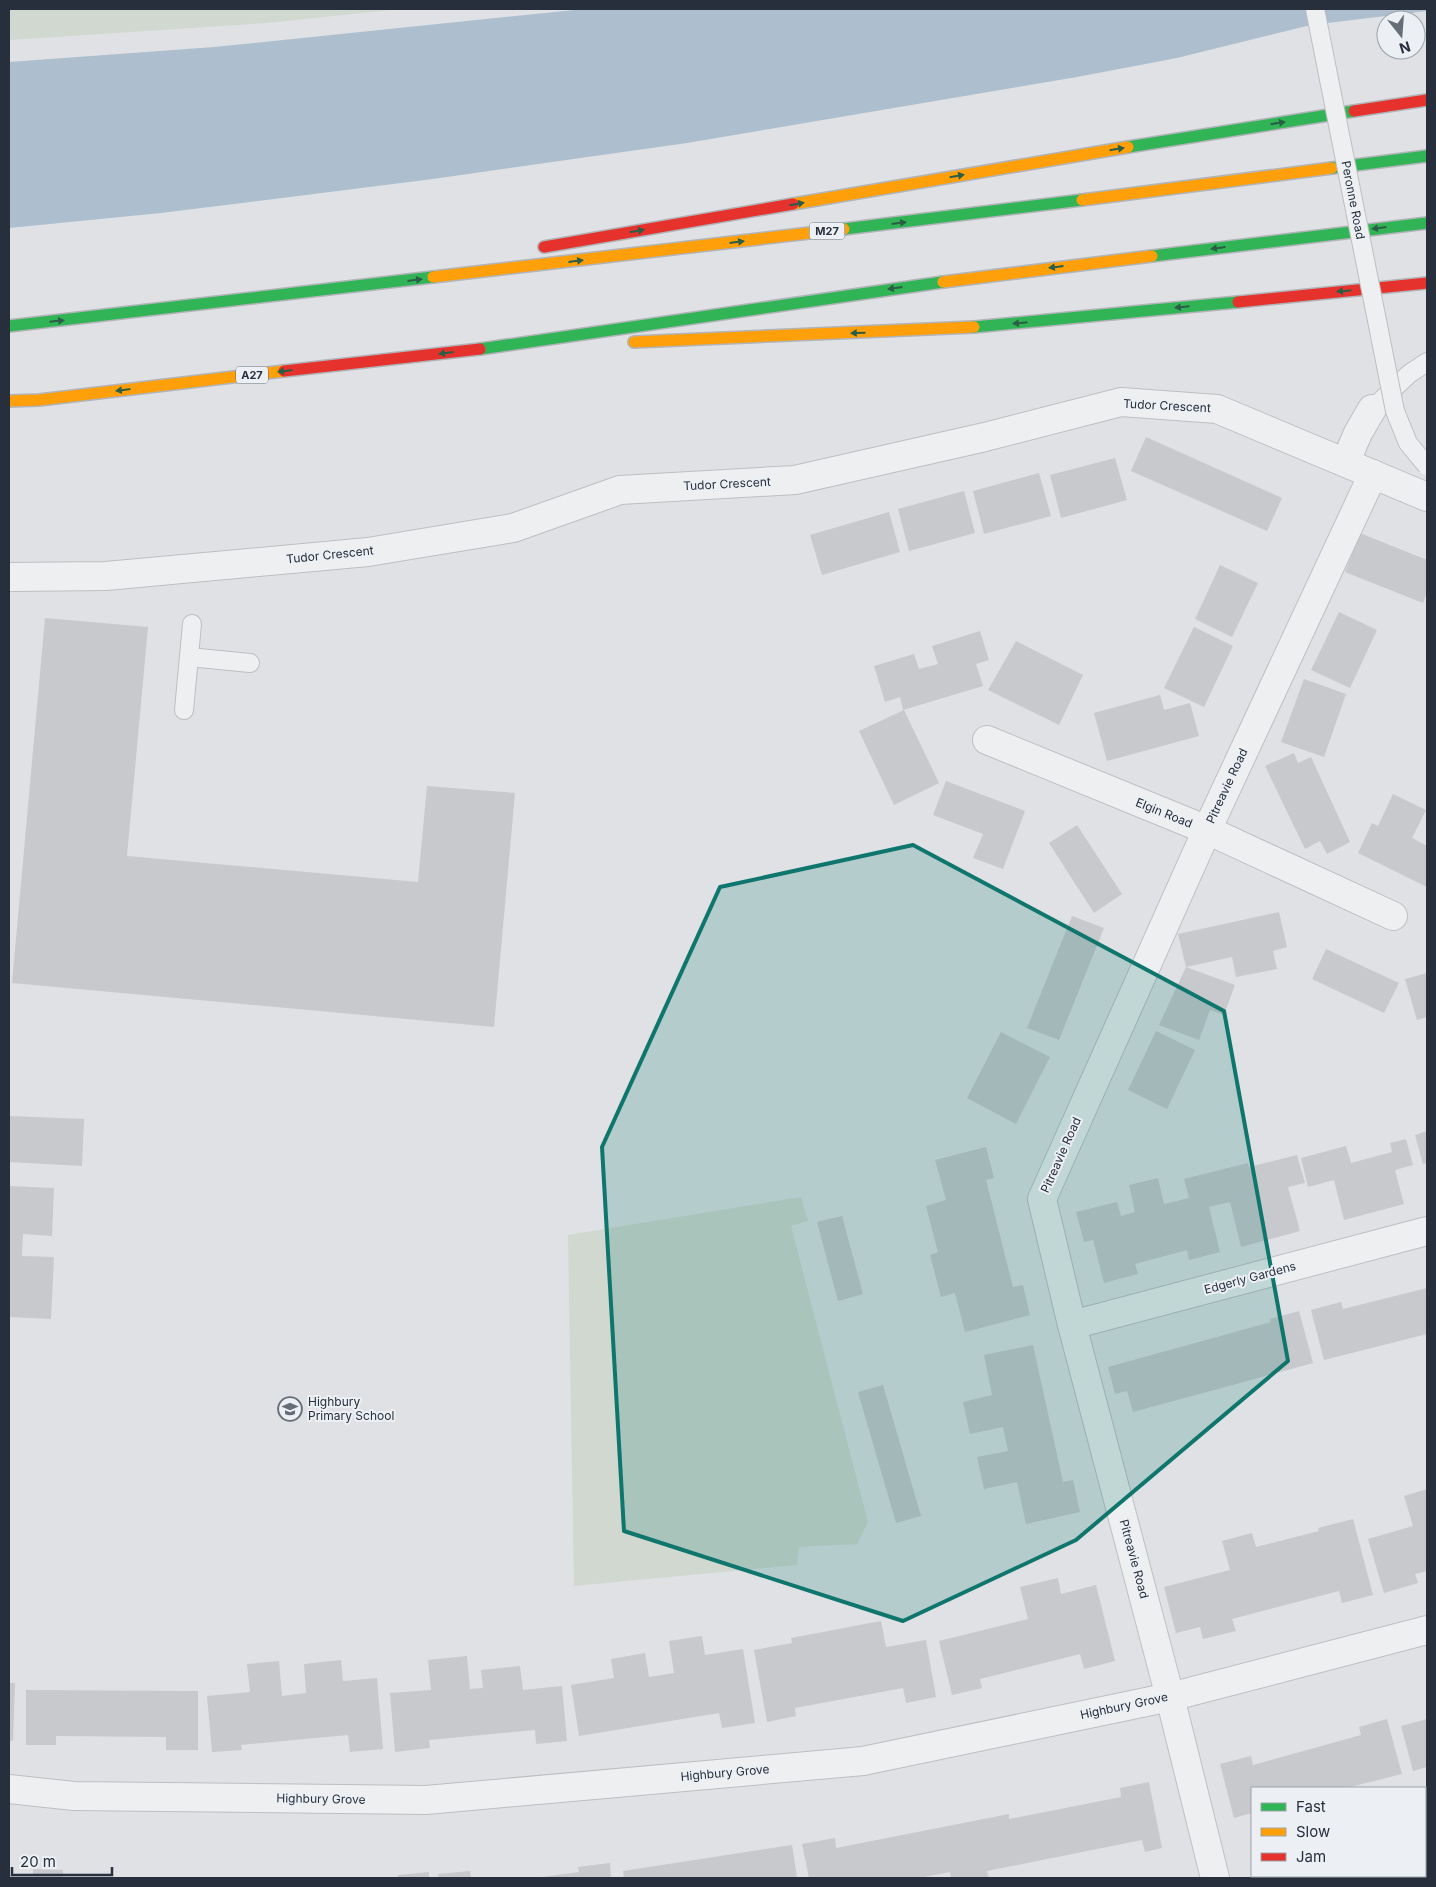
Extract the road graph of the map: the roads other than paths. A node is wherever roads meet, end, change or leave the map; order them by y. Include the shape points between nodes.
1 (1315, 9) edge
2 (1427, 100) edge
3 (1427, 156) edge
4 (1427, 223) edge
5 (531, 250) dead end
6 (462, 262) dead end
7 (1427, 283) edge
8 (227, 302) junction
9 (9, 326) edge
10 (622, 342) dead end
11 (603, 343) dead end
12 (494, 347) junction
13 (1427, 362) edge
14 (9, 401) edge
15 (1372, 409) joint
16 (1346, 461) junction
17 (1427, 466) edge
18 (1373, 474) junction
19 (1427, 497) edge
20 (9, 577) edge
21 (192, 624) dead end
22 (189, 657) junction
23 (250, 663) dead end
24 (184, 710) dead end
25 (987, 740) dead end
26 (1207, 830) junction
27 (1393, 916) dead end
28 (1427, 1231) edge
29 (1072, 1326) junction
30 (1427, 1630) edge
31 (1170, 1697) junction
32 (9, 1789) edge
33 (1214, 1878) edge

1 - 17 lane, Peronne Road, bridge via 1395,411 1408,443
5 -> 2 highway via 1060,158
8 -> 3 highway, M27
4 -> 12 highway via 923,284
6 - 8 highway
7 -> 10 highway via 947,330
9 -> 8 highway
11 - 12 highway
12 -> 14 highway, A27
13 - 15 lane via 1409,374
15 - 16 street
16 - 18 street, Tudor Crescent
16 - 20 street, Tudor Crescent via 1217,409 1121,402 795,480 620,490 512,528 368,552 106,576
18 - 19 street, Tudor Crescent
18 - 26 street, Pitreavie Road
21 - 22 lane
22 - 23 lane
22 - 24 lane
25 - 26 street, Elgin Road
26 - 27 street, Elgin Road
26 - 29 street, Pitreavie Road via 1042,1198
28 - 29 street, Edgerly Gardens
29 - 31 street, Pitreavie Road
30 - 31 street, Highbury Grove
31 - 32 street, Highbury Grove via 863,1761 426,1800 74,1796
31 - 33 street, Pitreavie Road

